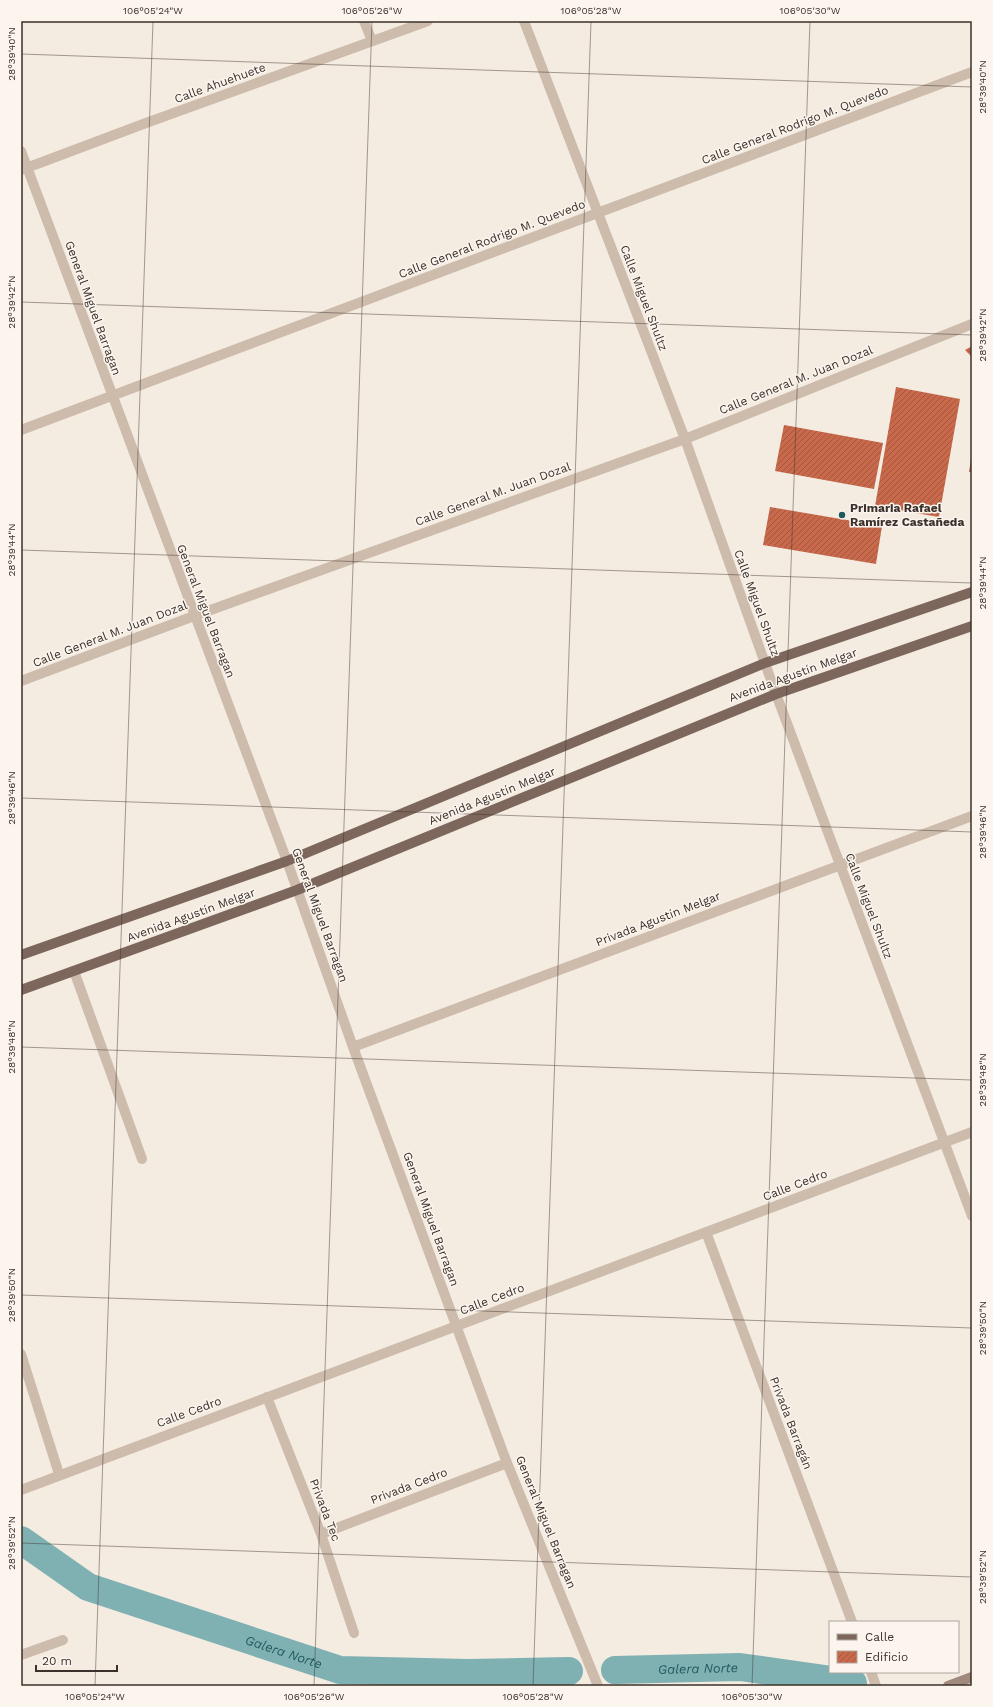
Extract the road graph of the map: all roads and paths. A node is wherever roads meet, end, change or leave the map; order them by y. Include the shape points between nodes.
1 (364, 21) edge
2 (428, 21) edge
3 (524, 21) edge
4 (372, 41) junction
5 (972, 72) edge
6 (21, 151) edge
7 (24, 169) edge
8 (598, 214) junction
9 (972, 324) edge
10 (112, 396) junction
11 (21, 430) edge
12 (685, 439) junction
13 (972, 592) edge
14 (194, 616) junction
15 (972, 626) edge
16 (765, 663) junction
17 (21, 681) edge
18 (776, 694) junction
19 (972, 816) edge
20 (286, 861) junction
21 (840, 865) junction
22 (297, 890) junction
23 (21, 955) edge
24 (74, 971) junction
25 (21, 990) edge
26 (353, 1047) junction
27 (972, 1132) edge
28 (944, 1143) junction
29 (142, 1158) dead end
30 (972, 1216) edge
31 (706, 1232) junction
32 (457, 1326) junction
33 (21, 1354) edge
34 (23, 1364) edge
35 (267, 1397) junction
36 (507, 1463) junction
37 (59, 1474) junction
38 (21, 1490) edge
39 (321, 1534) junction
40 (852, 1621) edge
41 (354, 1633) dead end
42 (63, 1640) dead end
43 (21, 1655) edge
44 (871, 1673) edge
45 (972, 1677) edge
46 (598, 1686) edge
47 (876, 1686) edge
48 (948, 1686) edge

1 - 4 street
2 - 4 street, Calle Ahuehuete
3 - 8 street, Calle Miguel Shultz
4 - 7 street, Calle Ahuehuete
5 - 8 street, Calle General Rodrigo M. Quevedo
6 - 7 street, General Miguel Barragan
7 - 10 street, General Miguel Barragan
8 - 10 street, Calle General Rodrigo M. Quevedo
8 - 12 street, Calle Miguel Shultz
9 - 12 street, Calle General M. Juan Dozal
10 - 11 street, Calle General Rodrigo M. Quevedo
10 - 14 street, General Miguel Barragan
12 - 14 street, Calle General M. Juan Dozal
12 - 16 street, Calle Miguel Shultz
13 - 16 main road, Avenida Agustín Melgar
14 - 17 street, Calle General M. Juan Dozal
14 - 20 street, General Miguel Barragan
15 - 18 main road, Avenida Agustín Melgar
16 - 18 street, Calle Miguel Shultz
16 - 20 main road, Avenida Agustín Melgar
18 - 21 street, Calle Miguel Shultz
18 - 22 main road, Avenida Agustín Melgar
19 - 21 street, Privada Agustín Melgar
20 - 22 street, General Miguel Barragan
20 - 23 main road, Avenida Agustín Melgar
21 - 26 street, Privada Agustín Melgar
21 - 28 street, Calle Miguel Shultz
22 - 24 main road, Avenida Agustín Melgar
22 - 26 street, General Miguel Barragan
24 - 25 main road, Avenida Agustín Melgar
24 - 29 street
26 - 32 street, General Miguel Barragan
27 - 28 street, Calle Cedro
28 - 30 street, Calle Miguel Shultz
28 - 31 street, Calle Cedro
31 - 32 street, Calle Cedro
31 - 40 street, Privada Barragán
32 - 35 street, Calle Cedro
32 - 36 street, General Miguel Barragan
33 - 34 street
34 - 37 street
35 - 37 street, Calle Cedro
35 - 39 street, Privada Tec
36 - 39 street, Privada Cedro
36 - 46 street, General Miguel Barragan
37 - 38 street, Calle Cedro
39 - 41 street, Privada Tec
42 - 43 street
44 - 47 street
45 - 48 street

